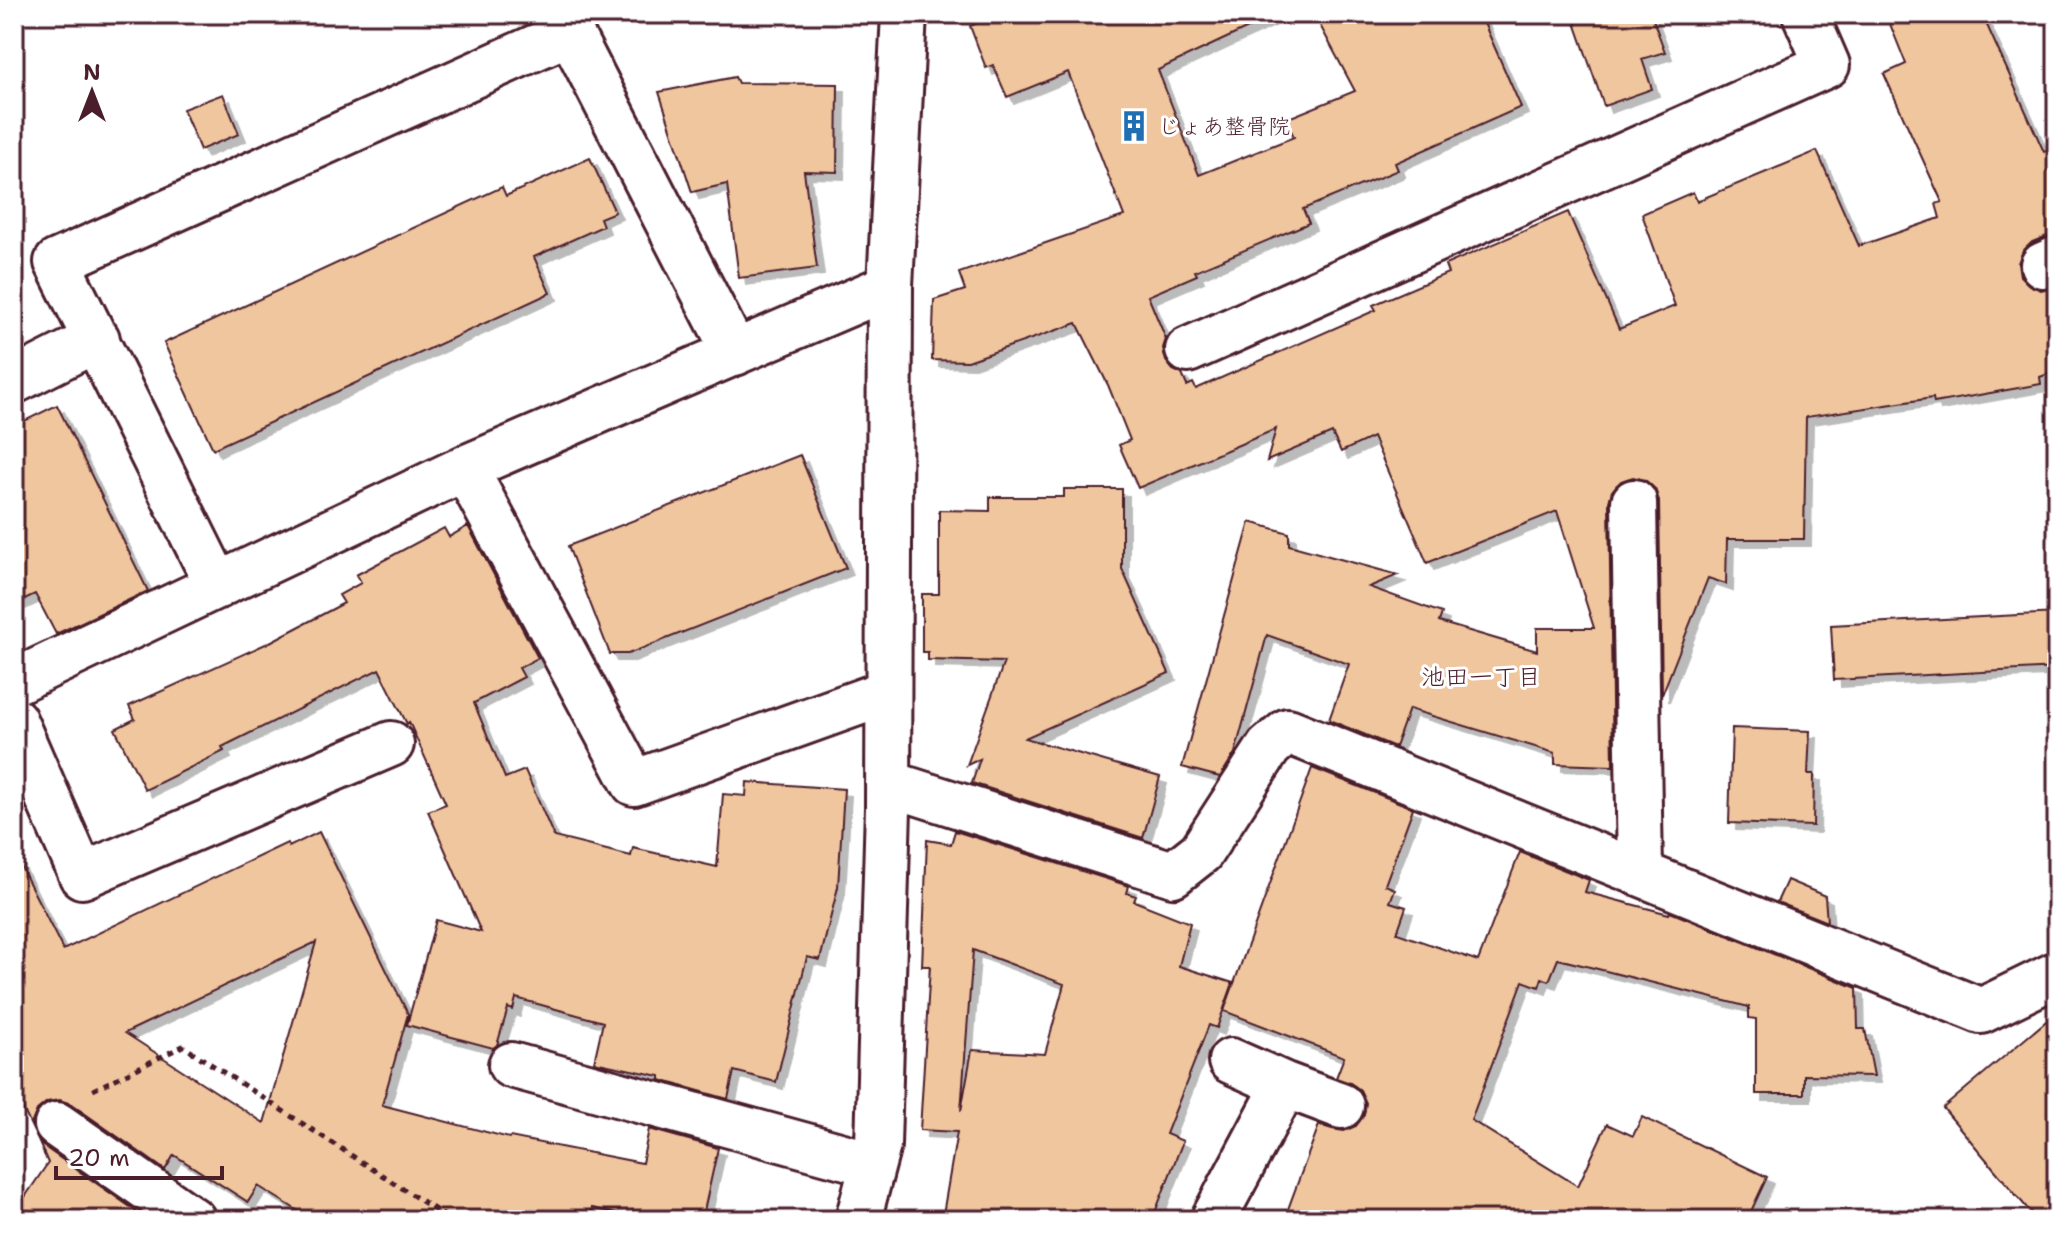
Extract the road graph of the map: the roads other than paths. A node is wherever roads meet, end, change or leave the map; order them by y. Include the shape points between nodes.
1 (904, 14) edge
2 (1805, 14) edge
3 (890, 286) junction
4 (97, 339) junction
5 (1188, 350) dead end
6 (735, 353) junction
7 (14, 381) edge
8 (465, 468) junction
9 (1634, 502) dead end
10 (218, 586) junction
11 (15, 689) edge
12 (888, 692) junction
13 (391, 744) dead end
14 (888, 783) junction
15 (1640, 873) junction
16 (2057, 974) edge
17 (1231, 1061) dead end
18 (511, 1065) dead end
19 (1285, 1085) junction
20 (1341, 1106) dead end
21 (57, 1125) road end
22 (872, 1164) junction
23 (193, 1220) edge
24 (858, 1220) edge
25 (1213, 1220) edge

1 - 3 street
2 - 5 street via 1827,65
3 - 6 street
3 - 12 street
4 - 6 street via 57,262 570,32
4 - 7 street
4 - 10 street
6 - 8 street
8 - 10 street
8 - 12 street via 634,783
9 - 15 street
10 - 11 street
11 - 13 street via 82,876
12 - 14 street
14 - 15 street via 1173,874 1201,852 1269,747 1288,731
14 - 22 street via 878,1145
15 - 16 street via 1981,1011
17 - 19 street
18 - 22 street
19 - 20 street
19 - 25 street
21 - 23 street
22 - 24 street

